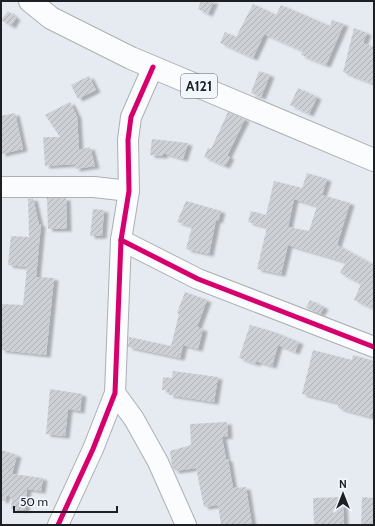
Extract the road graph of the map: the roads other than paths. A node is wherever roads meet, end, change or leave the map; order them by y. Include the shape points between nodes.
1 (30, 1) edge
2 (153, 67) junction
3 (374, 160) edge
4 (1, 187) edge
5 (129, 191) junction
6 (121, 240) junction
7 (374, 347) edge
8 (115, 393) junction
9 (58, 525) edge
10 (186, 525) edge

1 - 2 main road, A121 via 51,18
2 - 3 main road, A121
2 - 5 street via 131,118 128,140
4 - 5 street via 94,187
5 - 6 street
6 - 7 street via 198,279
6 - 8 street
8 - 9 street via 93,449
8 - 10 street via 134,419 158,462

